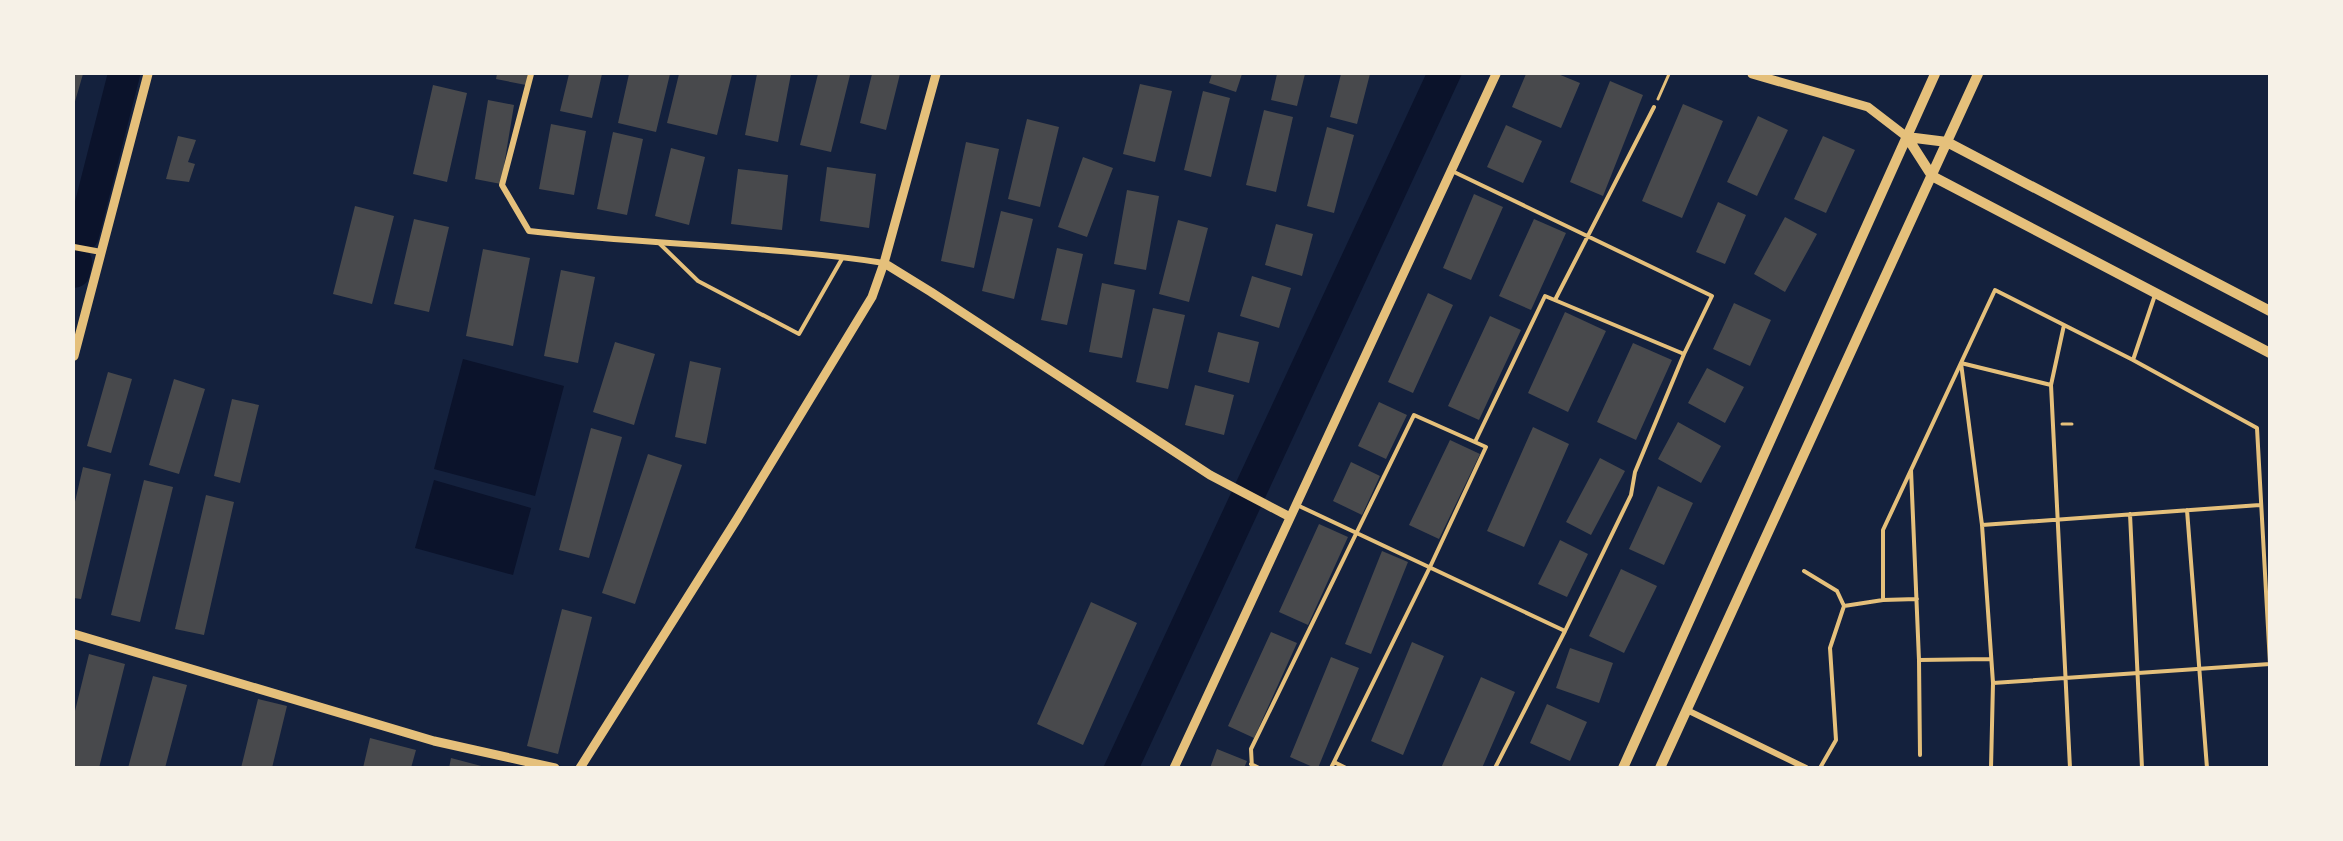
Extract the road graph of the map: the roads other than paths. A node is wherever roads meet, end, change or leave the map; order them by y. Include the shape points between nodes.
1 (148, 74) edge
2 (531, 74) edge
3 (936, 74) edge
4 (1496, 74) edge
5 (1752, 74) edge
6 (1935, 74) edge
7 (1978, 74) edge
8 (1654, 107) road end
9 (1907, 137) junction
10 (1947, 142) junction
11 (1450, 170) junction
12 (1932, 176) junction
13 (1587, 236) junction
14 (659, 243) junction
15 (74, 247) edge
16 (101, 252) junction
17 (843, 257) junction
18 (884, 263) junction
19 (2156, 293) junction
20 (1555, 300) junction
21 (2270, 311) edge
22 (2064, 325) junction
23 (2270, 353) edge
24 (1684, 354) junction
25 (74, 356) edge
26 (2133, 360) junction
27 (1961, 363) junction
28 (2051, 385) junction
29 (1475, 442) junction
30 (1911, 469) junction
31 (1296, 504) junction
32 (2260, 505) junction
33 (2187, 510) junction
34 (2130, 514) junction
35 (1290, 517) junction
36 (2057, 520) junction
37 (1982, 525) junction
38 (1356, 533) junction
39 (1430, 567) junction
40 (1804, 572) dead end
41 (1917, 599) junction
42 (1883, 600) junction
43 (1844, 606) junction
44 (1565, 631) junction
45 (74, 634) edge
46 (1991, 659) junction
47 (1920, 660) junction
48 (2270, 664) edge
49 (2200, 669) junction
50 (2138, 673) junction
51 (2066, 678) junction
52 (1993, 683) junction
53 (1687, 710) junction
54 (1920, 755) dead end
55 (1334, 762) junction
56 (1251, 766) edge
57 (555, 768) edge
58 (580, 768) edge
59 (1174, 768) edge
60 (1259, 768) edge
61 (1331, 768) edge
62 (1346, 768) edge
63 (1496, 768) edge
64 (1623, 768) edge
65 (1660, 768) edge
66 (1806, 768) edge
67 (1820, 768) edge
68 (1991, 768) edge
69 (2070, 768) edge
70 (2142, 768) edge
71 (2208, 768) edge

1 - 16 street
2 - 14 street via 502,185 529,231
3 - 18 street
4 - 11 street
5 - 9 street via 1868,107
6 - 9 main road
7 - 10 main road
8 - 13 lane
9 - 10 main road
9 - 12 main road
9 - 64 main road
10 - 12 main road
10 - 21 main road
11 - 13 lane
11 - 31 street
12 - 19 main road
12 - 53 main road
13 - 20 lane
13 - 24 lane via 1712,296
14 - 17 street
14 - 17 lane via 698,281 799,334
15 - 16 street
16 - 25 street
17 - 18 street
18 - 35 street via 1210,475
18 - 58 street via 873,297
19 - 23 main road
19 - 26 lane
20 - 24 lane
20 - 29 lane via 1545,296
22 - 26 lane
22 - 27 lane via 1995,290
22 - 28 lane
24 - 44 lane via 1635,472 1631,495
26 - 32 lane via 2257,428
27 - 28 lane
27 - 30 lane
27 - 37 lane
28 - 36 lane
29 - 38 lane via 1414,415
29 - 39 lane via 1486,447
30 - 41 lane
30 - 42 lane via 1882,530
31 - 35 street
31 - 38 lane
32 - 33 lane
32 - 48 lane
33 - 34 lane
33 - 49 lane
34 - 36 lane
34 - 50 lane
35 - 59 street
36 - 37 lane
36 - 51 lane
37 - 46 lane
38 - 39 lane
38 - 56 lane via 1251,749
39 - 44 lane
39 - 55 lane
40 - 43 lane via 1837,591
41 - 42 lane
41 - 47 lane
42 - 43 lane
43 - 67 lane via 1830,648 1836,740
44 - 63 lane
45 - 57 street via 434,741
46 - 47 lane
46 - 52 lane
47 - 54 lane
48 - 49 lane
49 - 50 lane
49 - 71 lane
50 - 51 lane
50 - 70 lane
51 - 52 lane
51 - 69 lane
52 - 68 lane
53 - 65 main road
53 - 66 street
55 - 61 lane
55 - 62 lane
56 - 60 lane

